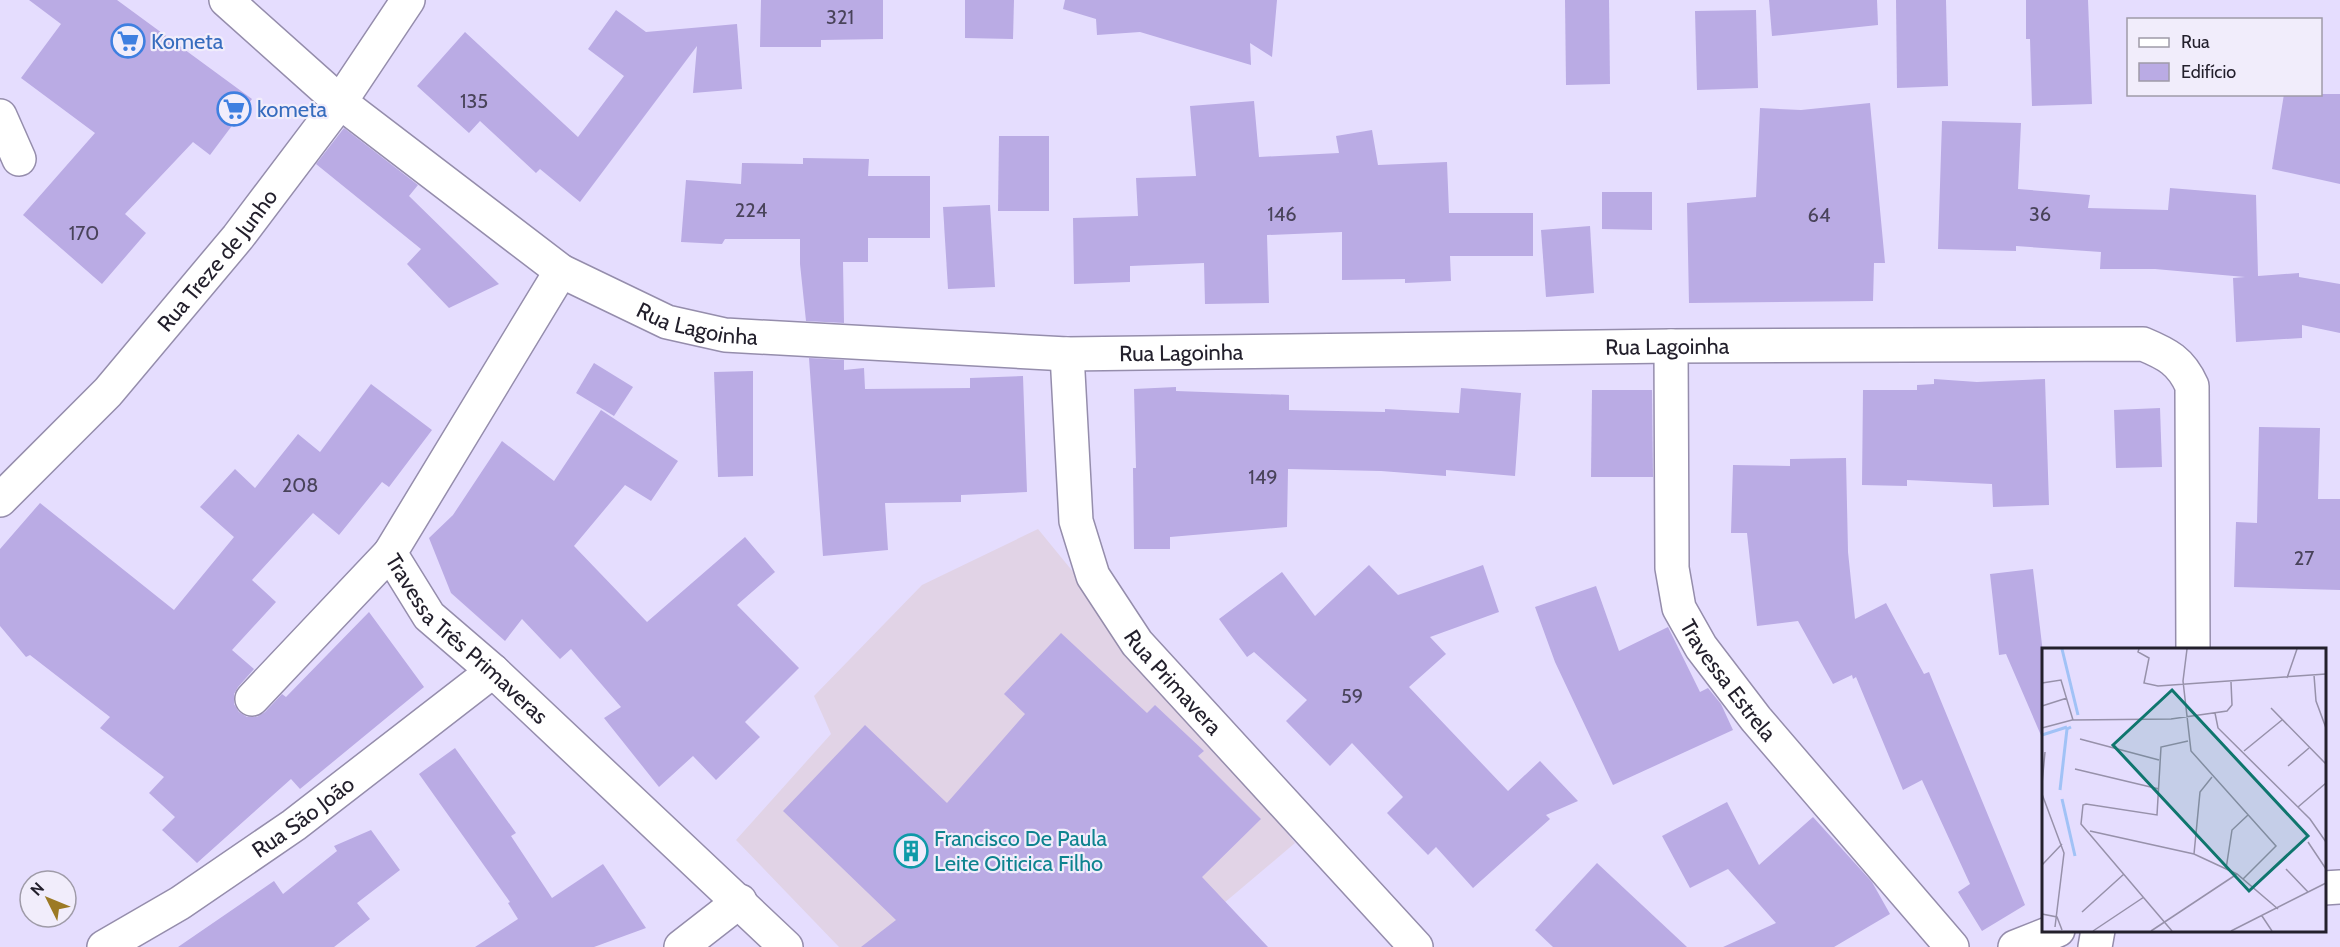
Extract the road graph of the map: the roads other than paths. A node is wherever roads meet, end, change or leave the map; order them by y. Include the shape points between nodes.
1 (226, 0) edge
2 (408, 0) edge
3 (340, 102) junction
4 (0, 116) edge
5 (19, 159) dead end
6 (561, 271) junction
7 (1671, 346) junction
8 (1067, 354) junction
9 (0, 500) edge
10 (390, 553) junction
11 (2193, 648) edge
12 (493, 671) junction
13 (252, 699) dead end
14 (2340, 887) edge
15 (2325, 888) edge
16 (740, 901) junction
17 (2053, 932) edge
18 (2098, 932) edge
19 (104, 947) edge
20 (681, 947) edge
21 (786, 947) edge
22 (1416, 947) edge
23 (1952, 947) edge
24 (2015, 947) edge
25 (2095, 947) edge

1 - 3 street, Rua Lagoinha
2 - 3 street, Rua Treze de Junho
3 - 6 street, Rua Lagoinha
3 - 9 street, Rua Treze de Junho via 238,237 108,392
4 - 5 street
6 - 8 street, Rua Lagoinha via 667,322 725,335
6 - 10 street, Travessa Três Primaveras
7 - 8 street, Rua Lagoinha
7 - 11 street, Rua Lagoinha via 2143,344 2166,353 2185,371 2192,386
7 - 23 street, Travessa Estrela via 1672,568 1679,608 1701,647 1756,719
8 - 22 street, Rua Primavera via 1076,521 1093,576 1137,643
10 - 12 street, Travessa Três Primaveras via 429,616
10 - 13 street
12 - 16 street, Travessa Três Primaveras
12 - 19 street, Rua São João via 294,825 180,903
14 - 15 street
16 - 20 street
16 - 21 street, Travessa Três Primaveras
17 - 24 street
18 - 25 street

